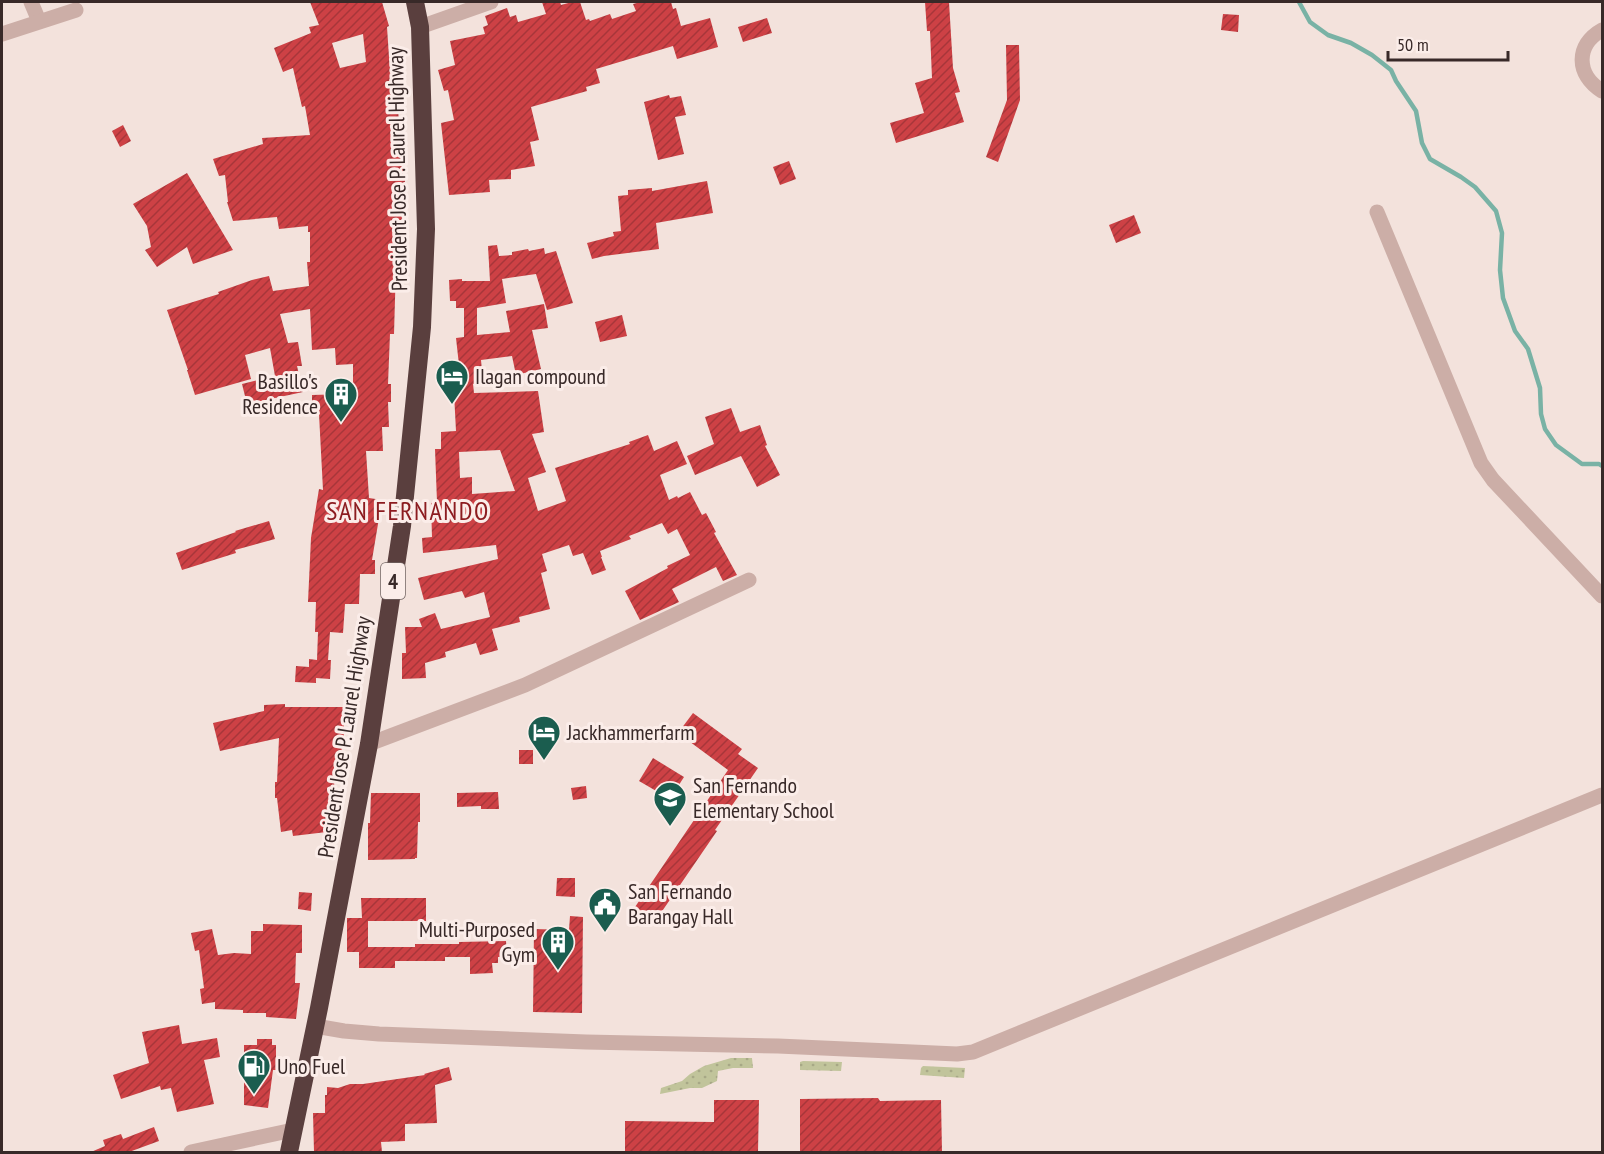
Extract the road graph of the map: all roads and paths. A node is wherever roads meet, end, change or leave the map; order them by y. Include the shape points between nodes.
1 (31, 2) edge
2 (415, 2) edge
3 (491, 2) edge
4 (76, 10) dead end
5 (39, 21) junction
6 (420, 27) junction
7 (1602, 30) edge
8 (2, 34) edge
9 (1602, 91) edge
10 (1377, 212) dead end
11 (749, 580) dead end
12 (1602, 596) edge
13 (369, 744) junction
14 (1602, 795) edge
15 (315, 1026) junction
16 (293, 1130) junction
17 (191, 1152) edge
18 (289, 1152) edge

1 - 5 street
2 - 6 highway, President Jose P. Laurel Highway / 4
3 - 6 street
4 - 5 street
5 - 8 street
6 - 13 highway, President Jose P. Laurel Highway / 4 via 426,229 422,327 402,525
7 - 9 street via 1584,49 1582,62 1585,75
10 - 12 street via 1481,463
11 - 13 street via 525,685
13 - 15 highway, President Jose P. Laurel Highway / 4
14 - 15 street via 968,1053 379,1034
15 - 16 highway, President Jose P. Laurel Highway / 4
16 - 17 street
16 - 18 highway, President Jose P. Laurel Highway / 4

